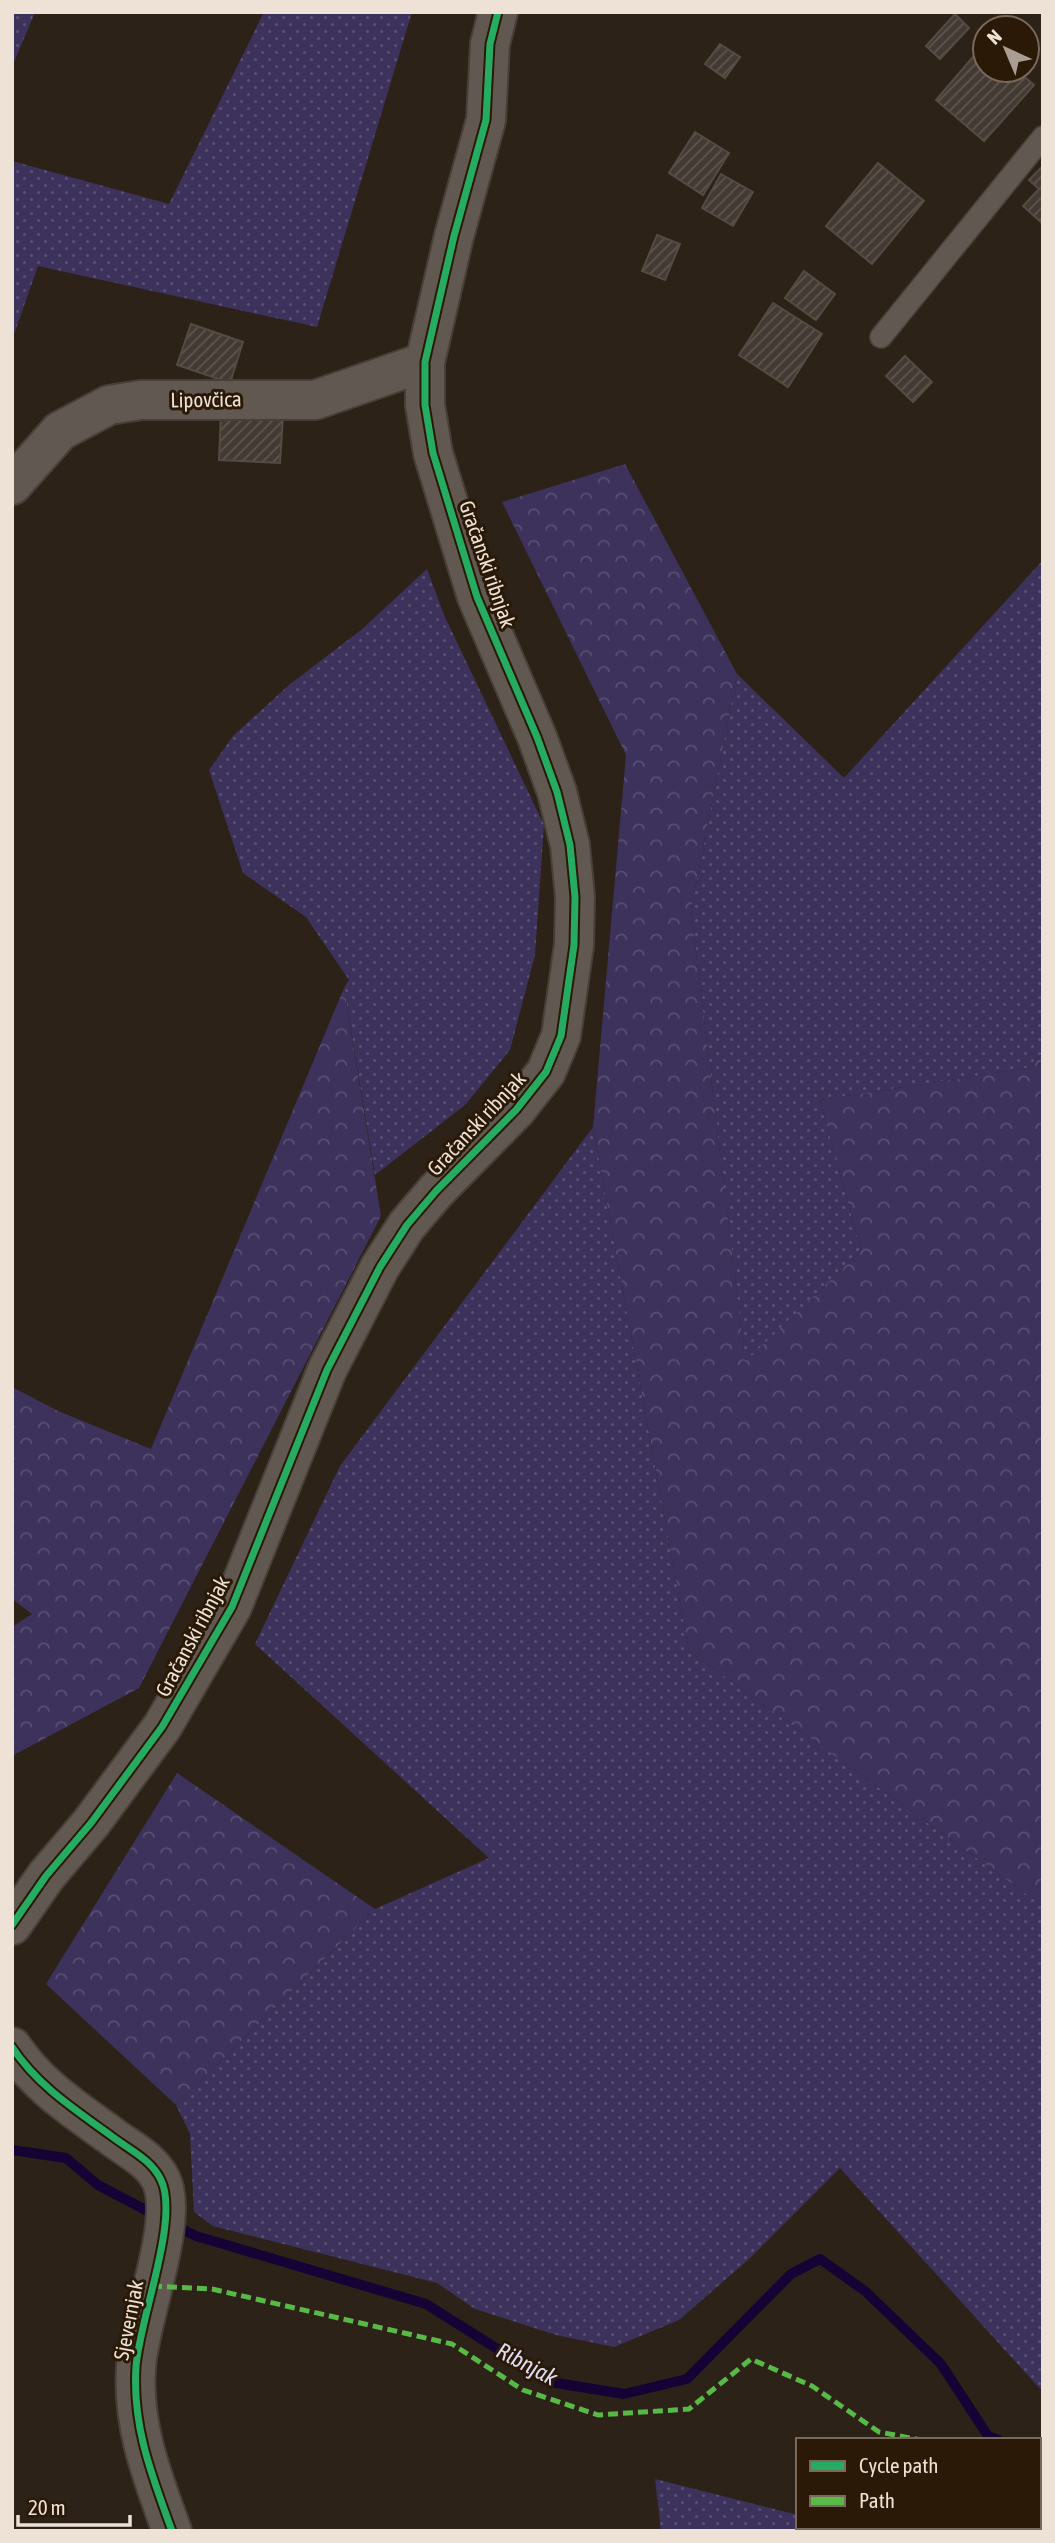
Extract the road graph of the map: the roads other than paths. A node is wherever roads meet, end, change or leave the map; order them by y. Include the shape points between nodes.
1 (498, 12) edge
2 (1043, 137) edge
3 (881, 337) dead end
4 (425, 362) junction
5 (12, 485) edge
6 (12, 1925) edge
7 (12, 2047) edge
8 (172, 2531) edge

1 - 4 street, Gračanski ribnjak via 489,44 486,120
2 - 3 lane
4 - 5 street, Lipovčica via 315,400 153,400 109,405 60,431
4 - 6 street, Gračanski ribnjak via 425,405 433,453 477,597 537,737 570,845 574,945 561,1036 546,1072 407,1225 380,1267 327,1370 232,1606 162,1727
7 - 8 street, Sjevernjak via 56,2096 146,2160 168,2196 136,2366 136,2409 143,2450

